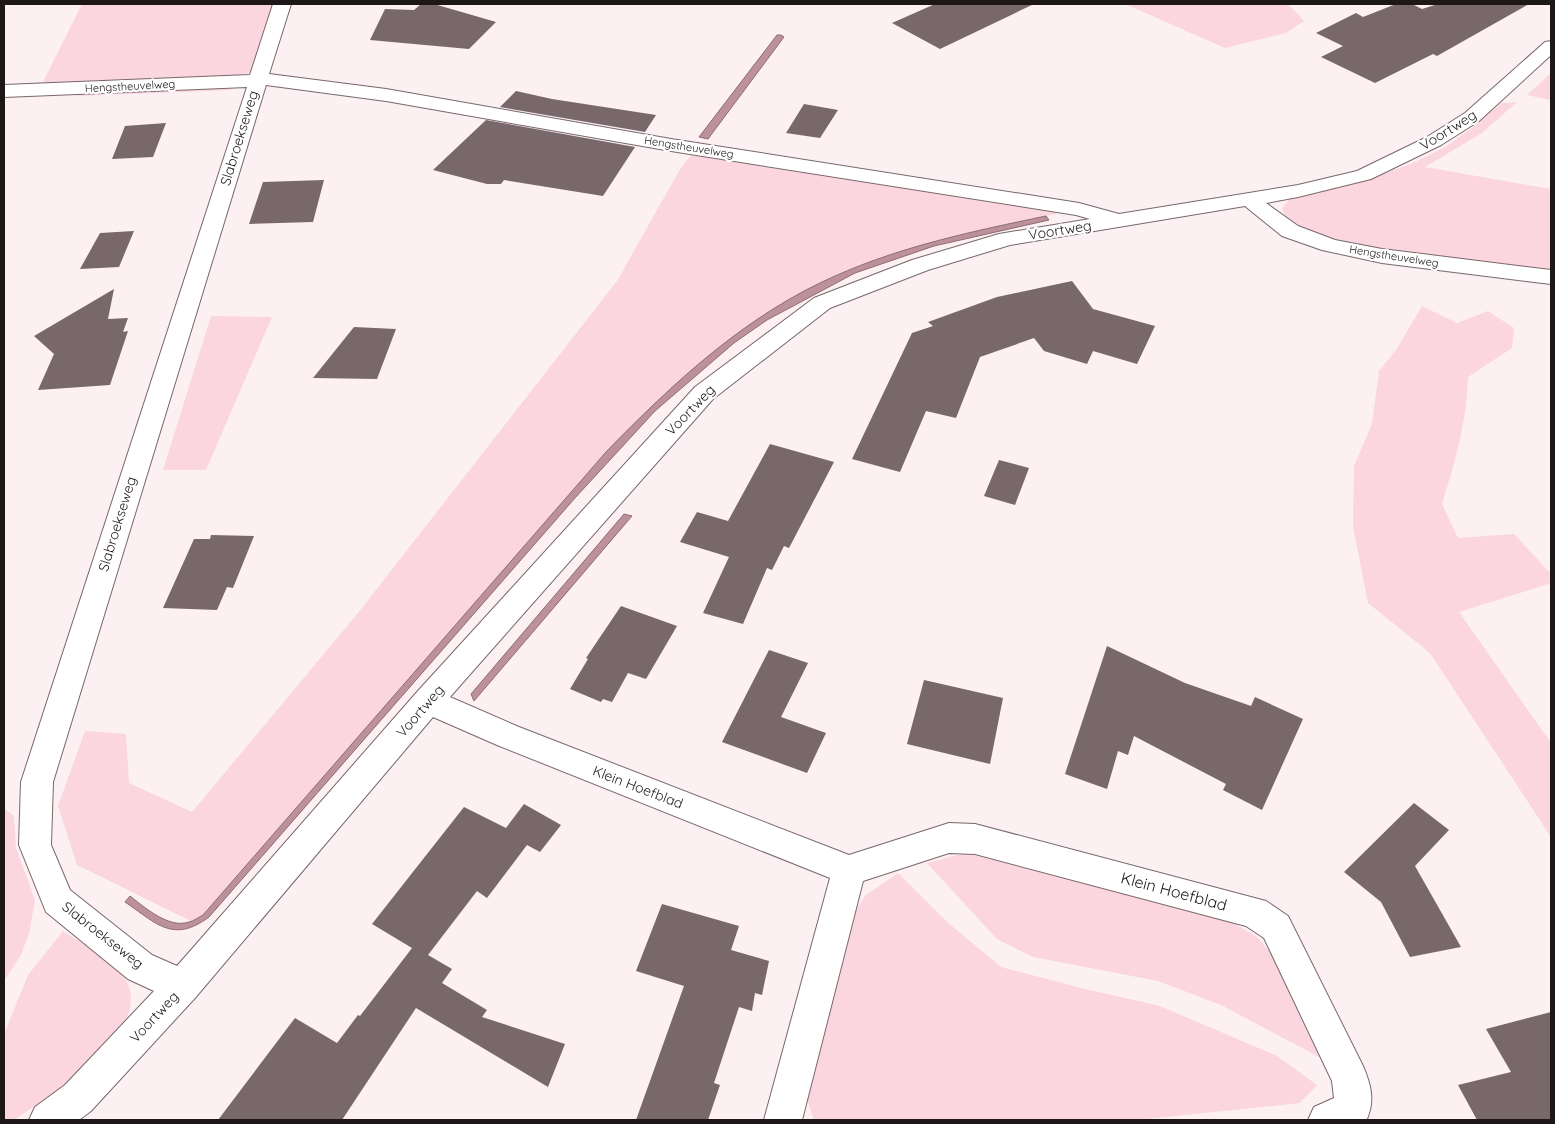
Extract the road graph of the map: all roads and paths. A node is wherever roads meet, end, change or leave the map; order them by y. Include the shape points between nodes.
1 (282, 4) edge
2 (1551, 46) edge
3 (257, 80) junction
4 (4, 91) edge
5 (1250, 199) junction
6 (1119, 221) junction
7 (1551, 278) edge
8 (428, 701) junction
9 (849, 870) junction
10 (183, 986) junction
11 (48, 1120) edge
12 (783, 1120) edge
13 (1327, 1120) edge

1 - 3 street, Slabroekseweg
2 - 5 street, Voortweg via 1472,117 1434,141 1364,175
3 - 4 street, Hengstheuvelweg
3 - 6 street, Hengstheuvelweg via 386,95 671,145 1078,209
3 - 10 street, Slabroekseweg via 37,782 34,845 58,901 140,967
5 - 6 street, Voortweg
5 - 7 street, Hengstheuvelweg via 1290,231 1330,245 1382,256
6 - 8 street, Voortweg via 1007,239 920,265 822,303 704,393
8 - 9 street, Klein Hoefblad via 508,736
8 - 10 street, Voortweg
9 - 12 street
9 - 13 street, Klein Hoefblad via 950,838 974,839 1254,912 1276,927 1350,1079 1354,1106 1338,1119
10 - 11 street, Voortweg via 78,1098

